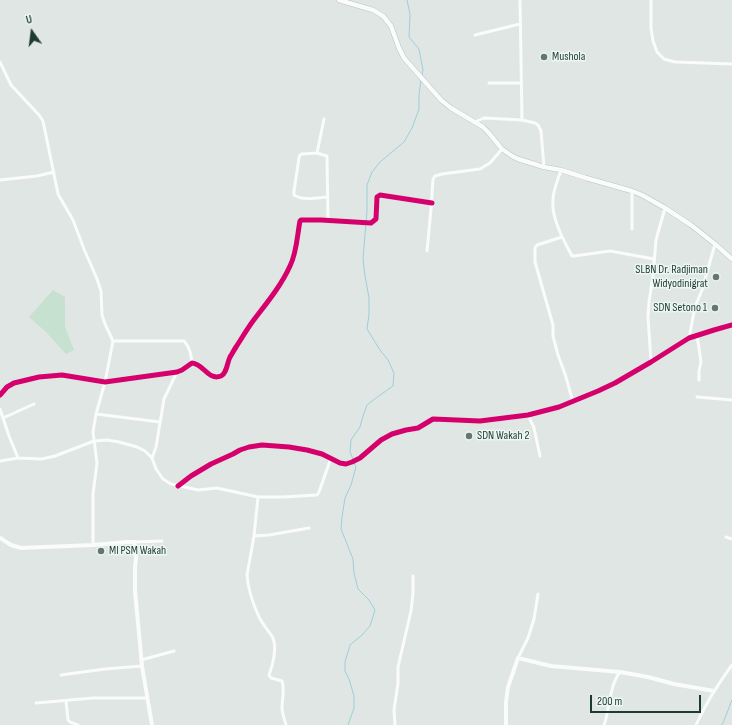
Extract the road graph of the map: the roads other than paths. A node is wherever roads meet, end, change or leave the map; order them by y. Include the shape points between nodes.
1 (339, 0) edge
2 (520, 0) edge
3 (651, 0) edge
4 (520, 24) junction
5 (476, 35) dead end
6 (0, 62) edge
7 (732, 64) edge
8 (489, 83) dead end
9 (521, 83) junction
10 (324, 119) dead end
11 (522, 120) junction
12 (475, 122) junction
13 (502, 149) junction
14 (317, 153) junction
15 (544, 166) junction
16 (560, 170) junction
17 (54, 172) junction
18 (0, 180) edge
19 (632, 191) junction
20 (327, 197) junction
21 (432, 203) junction
22 (665, 208) junction
23 (328, 220) junction
24 (632, 229) dead end
25 (562, 237) junction
26 (715, 244) junction
27 (427, 250) dead end
28 (654, 259) junction
29 (732, 259) edge
30 (732, 325) edge
31 (697, 335) junction
32 (689, 338) junction
33 (113, 341) junction
34 (651, 362) junction
35 (192, 363) junction
36 (177, 372) junction
37 (699, 380) dead end
38 (105, 382) junction
39 (0, 395) edge
40 (698, 397) dead end
41 (732, 400) edge
42 (573, 402) junction
43 (34, 404) dead end
44 (0, 409) edge
45 (96, 414) junction
46 (528, 414) junction
47 (3, 418) junction
48 (160, 422) junction
49 (94, 441) junction
50 (540, 456) dead end
51 (18, 458) junction
52 (152, 458) junction
53 (330, 458) junction
54 (0, 461) edge
55 (178, 486) junction
56 (258, 496) junction
57 (309, 528) dead end
58 (254, 536) junction
59 (0, 538) edge
60 (726, 538) dead end
61 (732, 538) edge
62 (162, 541) dead end
63 (134, 542) junction
64 (93, 545) junction
65 (413, 576) dead end
66 (538, 594) dead end
67 (174, 651) dead end
68 (518, 658) junction
69 (142, 660) junction
70 (732, 664) edge
71 (142, 666) junction
72 (620, 672) junction
73 (61, 675) dead end
74 (714, 691) junction
75 (147, 698) junction
76 (66, 701) junction
77 (36, 703) dead end
78 (78, 725) edge
79 (146, 725) edge
80 (152, 725) edge
81 (286, 725) edge
82 (395, 725) edge
83 (506, 725) edge
84 (604, 725) edge
85 (696, 725) edge

1 - 12 main road via 373,10 383,16 391,26 404,58 414,70 441,100
2 - 4 street
3 - 7 street via 653,42 656,52 664,59 675,62
4 - 5 street
4 - 9 street
6 - 17 street via 11,85 43,121
8 - 9 street
9 - 11 street
10 - 14 street
11 - 12 street via 484,118
11 - 15 street via 538,126
12 - 13 main road via 488,132
13 - 15 main road via 515,158
13 - 21 street via 490,163 480,169 435,176
14 - 20 street via 327,156
14 - 20 street via 300,155 294,195 299,198
15 - 16 main road
16 - 19 main road
16 - 25 street via 552,202
17 - 18 street
17 - 33 street via 58,194 73,220 97,279 101,291 102,315
19 - 22 main road
19 - 24 street
20 - 23 street
21 - 23 street via 380,195 377,196 376,219 373,222
21 - 27 street
22 - 26 main road
22 - 28 street via 656,240
23 - 35 street via 300,221 290,266 273,296 251,323 230,357 223,375 211,376 199,365
25 - 28 street via 572,256 610,251
25 - 42 street via 537,244 534,252 553,325 553,336
26 - 29 main road
26 - 32 street via 695,307
28 - 34 street via 648,317
30 - 31 street
31 - 32 street
31 - 37 street via 701,362
32 - 34 street
33 - 35 street via 184,341
33 - 38 street
34 - 42 street via 615,383
35 - 36 street
36 - 38 street
36 - 48 street via 164,399
38 - 39 street via 62,375 39,377 14,383
38 - 45 street
40 - 41 street
42 - 46 street
43 - 47 street
44 - 47 street
45 - 48 street
45 - 49 street
46 - 50 street
46 - 53 street via 480,421 433,419 418,428 392,434 352,462 340,463
47 - 51 street
48 - 52 street
49 - 51 street via 42,459
49 - 52 street via 119,442 141,449
49 - 64 street via 97,464 93,494
51 - 54 street
52 - 55 street via 163,479
53 - 55 street via 289,447 250,447 211,464
53 - 56 street via 317,495
55 - 56 street via 198,490 217,488
56 - 58 street
57 - 58 street
58 - 81 street via 247,575 248,587 259,618 273,639 275,648 269,675 283,683 282,710
59 - 64 street via 21,548
60 - 61 street
62 - 63 street
63 - 64 street
63 - 69 street via 135,591
65 - 82 street via 413,594 399,658
66 - 68 street via 534,619
67 - 69 street
68 - 72 street via 551,666
68 - 83 street via 508,688
69 - 71 street
70 - 74 street
71 - 73 street
71 - 75 street
72 - 74 street
72 - 84 street via 616,677
74 - 85 street
75 - 76 street
75 - 80 street
76 - 77 street
76 - 78 street via 68,720
79 - 80 street

